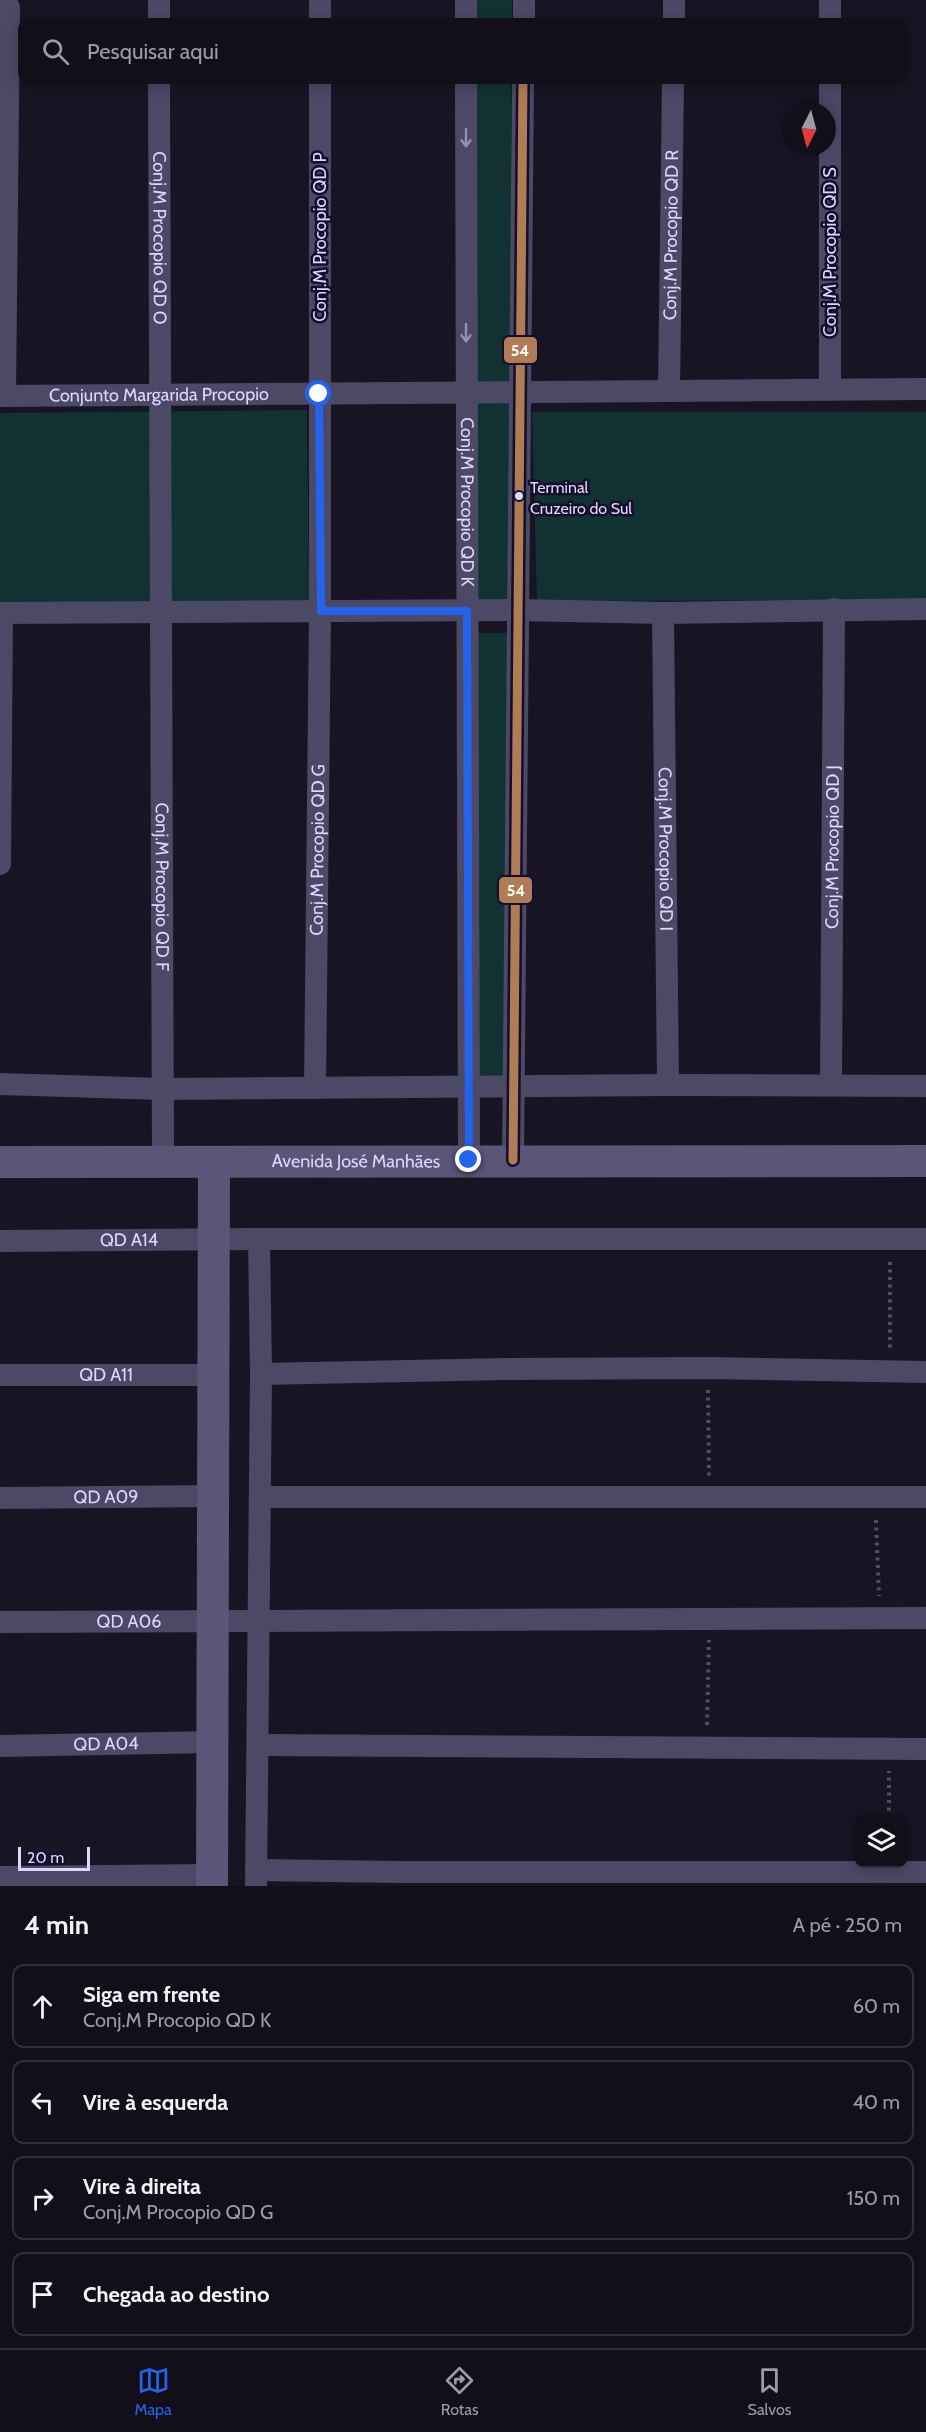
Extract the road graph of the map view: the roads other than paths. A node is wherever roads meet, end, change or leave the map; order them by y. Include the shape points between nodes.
1 (159, 0) edge
2 (320, 0) edge
3 (466, 0) edge
4 (524, 0) edge
5 (674, 0) edge
6 (830, 0) edge
7 (7, 9) edge
8 (159, 18) edge
9 (320, 18) edge
10 (466, 18) edge
11 (524, 18) edge
12 (674, 18) edge
13 (830, 18) edge
14 (159, 84) edge
15 (320, 84) edge
16 (466, 84) edge
17 (524, 84) edge
18 (673, 84) edge
19 (830, 84) edge
20 (830, 389) junction
21 (926, 389) edge
22 (669, 391) junction
23 (520, 392) junction
24 (466, 393) junction
25 (319, 394) junction
26 (160, 395) junction
27 (2, 396) edge
28 (834, 609) junction
29 (926, 609) edge
30 (518, 610) junction
31 (321, 611) junction
32 (467, 611) junction
33 (161, 612) junction
34 (1, 613) edge
35 (663, 613) junction
36 (0, 864) edge
37 (0, 1084) edge
38 (668, 1085) junction
39 (831, 1085) junction
40 (469, 1086) junction
41 (926, 1086) edge
42 (513, 1087) junction
43 (315, 1088) junction
44 (162, 1089) junction
45 (469, 1160) junction
46 (513, 1160) junction
47 (163, 1161) junction
48 (926, 1161) edge
49 (0, 1162) edge
50 (214, 1162) junction
51 (259, 1239) junction
52 (926, 1239) edge
53 (213, 1240) junction
54 (0, 1241) edge
55 (926, 1372) edge
56 (261, 1374) junction
57 (0, 1375) edge
58 (212, 1375) junction
59 (213, 1496) junction
60 (260, 1497) junction
61 (926, 1497) edge
62 (0, 1498) edge
63 (926, 1618) edge
64 (213, 1621) junction
65 (258, 1621) junction
66 (0, 1622) edge
67 (213, 1742) junction
68 (258, 1745) junction
69 (0, 1746) edge
70 (926, 1749) edge
71 (926, 1872) edge
72 (0, 1877) edge
73 (256, 1878) edge
74 (212, 1881) edge

1 - 8 street
2 - 9 street
3 - 10 street
4 - 11 street
5 - 12 street
6 - 13 street
7 - 27 street
14 - 26 street, Conj.M Procopio QD O
15 - 25 street, Conj.M Procopio QD P
16 -> 24 street
17 - 23 street
18 - 22 street, Conj.M Procopio QD R
19 - 20 street, Conj.M Procopio QD S
20 - 21 street, Conjunto Margarida Procopio
20 - 22 street, Conjunto Margarida Procopio
22 - 23 street, Conjunto Margarida Procopio
23 - 24 street, Conjunto Margarida Procopio
23 - 30 street
24 - 25 street, Conjunto Margarida Procopio
24 - 32 street, Conj.M Procopio QD K
25 - 26 street, Conjunto Margarida Procopio
25 - 31 street
26 - 27 street, Conjunto Margarida Procopio
26 - 33 street, Conj.M Procopio QD O
28 - 29 street
28 - 35 street
28 - 39 street, Conj.M Procopio QD J
30 - 32 street
30 - 35 street
30 - 42 street
31 - 32 street
31 - 33 street
31 - 43 street, Conj.M Procopio QD G
32 - 40 street
33 - 34 street
33 - 44 street, Conj.M Procopio QD F
34 - 36 street
35 - 38 street, Conj.M Procopio QD I
37 - 44 street
38 - 39 street
38 - 42 street
39 - 41 street
40 - 42 street
40 - 43 street
40 - 45 street
42 - 46 street
43 - 44 street
44 - 47 street, Conj.M Procopio QD F
45 - 46 street, Avenida José Manhães
45 - 50 street, Avenida José Manhães
46 - 48 street, Avenida José Manhães
47 - 49 street, Avenida José Manhães
47 - 50 street, Avenida José Manhães
50 - 53 street
51 - 52 street, QD A14
51 - 53 street, QD A14
51 - 56 street
53 - 54 street, QD A14
53 - 58 street
55 - 56 street via 708,1368
56 - 60 street
57 - 58 street, QD A11
58 - 59 street
59 - 62 street, QD A09
59 - 64 street
60 - 61 street
60 - 65 street
63 - 65 street, QD A06
64 - 65 street, QD A06
64 - 66 street, QD A06
64 - 67 street
65 - 68 street
67 - 69 street, QD A04
67 - 74 street
68 - 70 street
68 - 73 street
71 - 73 street via 401,1872
72 - 74 street

